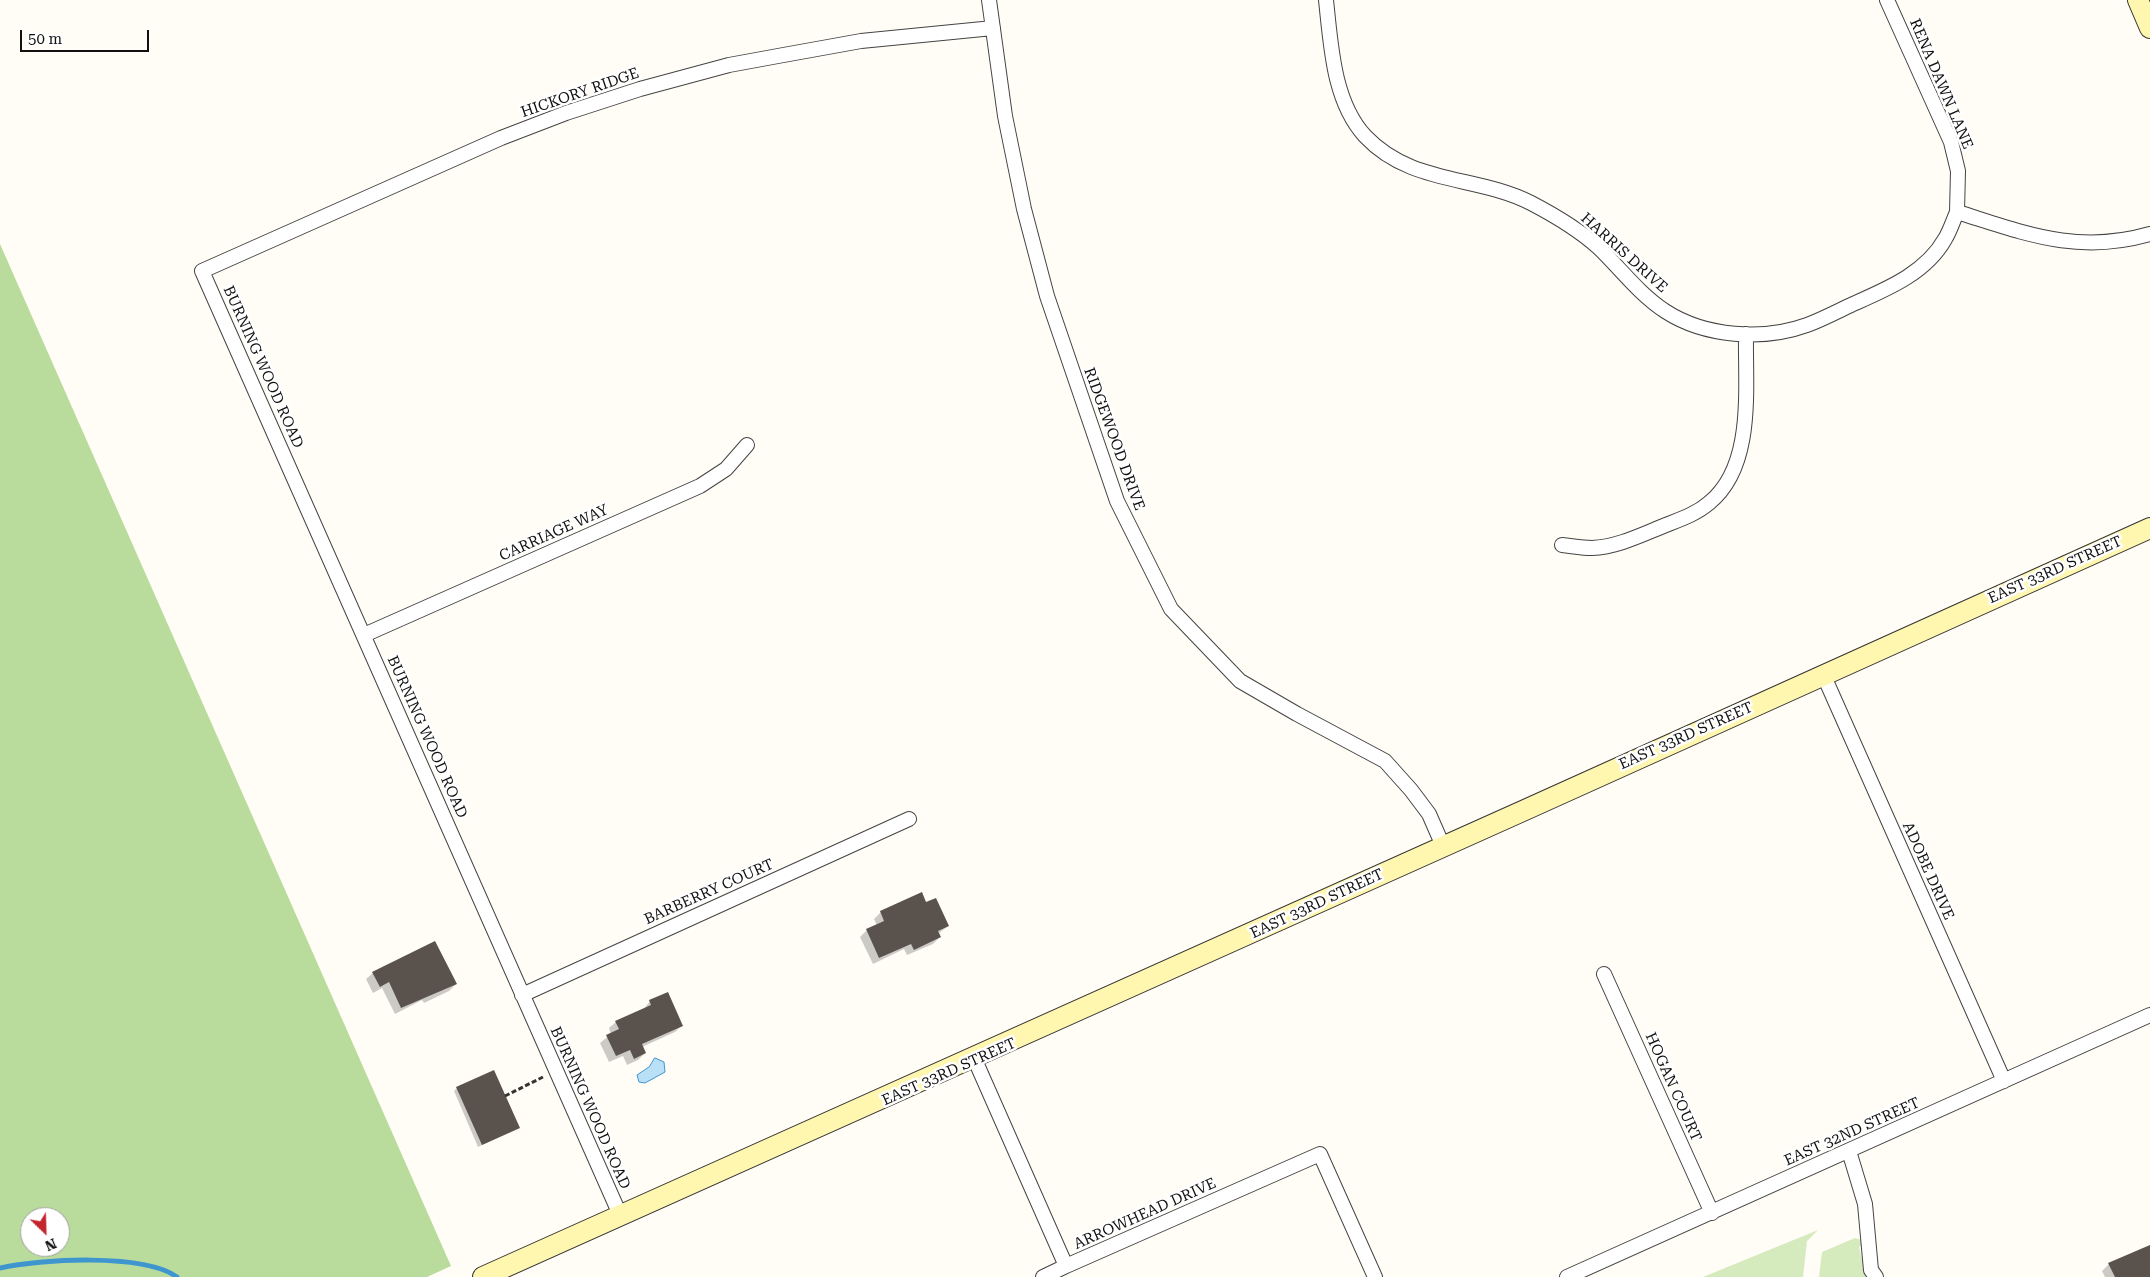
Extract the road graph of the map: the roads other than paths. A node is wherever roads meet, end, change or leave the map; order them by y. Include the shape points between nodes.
1 (989, 0) edge
2 (1326, 0) edge
3 (1887, 0) edge
4 (2138, 0) edge
5 (993, 28) junction
6 (2150, 28) edge
7 (1956, 212) junction
8 (2150, 234) edge
9 (202, 271) joint
10 (1746, 334) junction
11 (747, 444) dead end
12 (2150, 528) edge
13 (1562, 545) dead end
14 (364, 635) junction
15 (1823, 674) junction
16 (910, 819) dead end
17 (1443, 846) junction
18 (1604, 974) dead end
19 (522, 995) junction
20 (2150, 1015) edge
21 (975, 1060) junction
22 (2004, 1081) junction
23 (1850, 1151) junction
24 (1712, 1213) junction
25 (621, 1217) junction
26 (1066, 1266) junction
27 (483, 1277) edge
28 (1043, 1277) edge
29 (1375, 1277) edge
30 (1567, 1277) edge
31 (1876, 1277) edge

1 - 5 street, RIDGEWOOD DRIVE
2 - 10 street, HARRIS DRIVE via 1333,58 1346,105 1364,134 1376,146 1426,174 1497,190 1529,202 1575,228 1665,311 1691,324
3 - 7 street, RENA DAWN LANE via 1951,142 1958,170
4 - 6 street
5 - 9 street, HICKORY RIDGE via 797,52 729,65 640,89 502,138
5 - 17 street, RIDGEWOOD DRIVE via 1008,134 1047,296 1117,501 1171,609 1240,681 1384,761 1429,814
7 - 8 street via 2048,239 2090,244 2122,242
7 - 10 street, HARRIS DRIVE via 1945,240 1924,264 1900,281 1808,325 1766,335
9 - 14 street, BURNING WOOD ROAD
10 - 13 street via 1743,436 1732,474 1722,489 1690,516 1623,542 1592,548
11 - 14 street, CARRIAGE WAY via 726,469 700,486
12 - 15 street, EAST 33RD STREET
14 - 19 street, BURNING WOOD ROAD
15 - 17 street, EAST 33RD STREET
15 - 22 street, ADOBE DRIVE
16 - 19 street, BARBERRY COURT
17 - 21 street, EAST 33RD STREET
18 - 24 street, HOGAN COURT
19 - 25 street, BURNING WOOD ROAD
20 - 22 street, EAST 32ND STREET
21 - 25 street, EAST 33RD STREET
21 - 26 street, ARROWHEAD DRIVE
22 - 23 street, EAST 32ND STREET
23 - 24 street, EAST 32ND STREET
23 - 31 street via 1866,1204 1871,1270
24 - 30 street, EAST 32ND STREET
25 - 27 street, EAST 33RD STREET
26 - 28 street
26 - 29 street, ARROWHEAD DRIVE via 1320,1154

